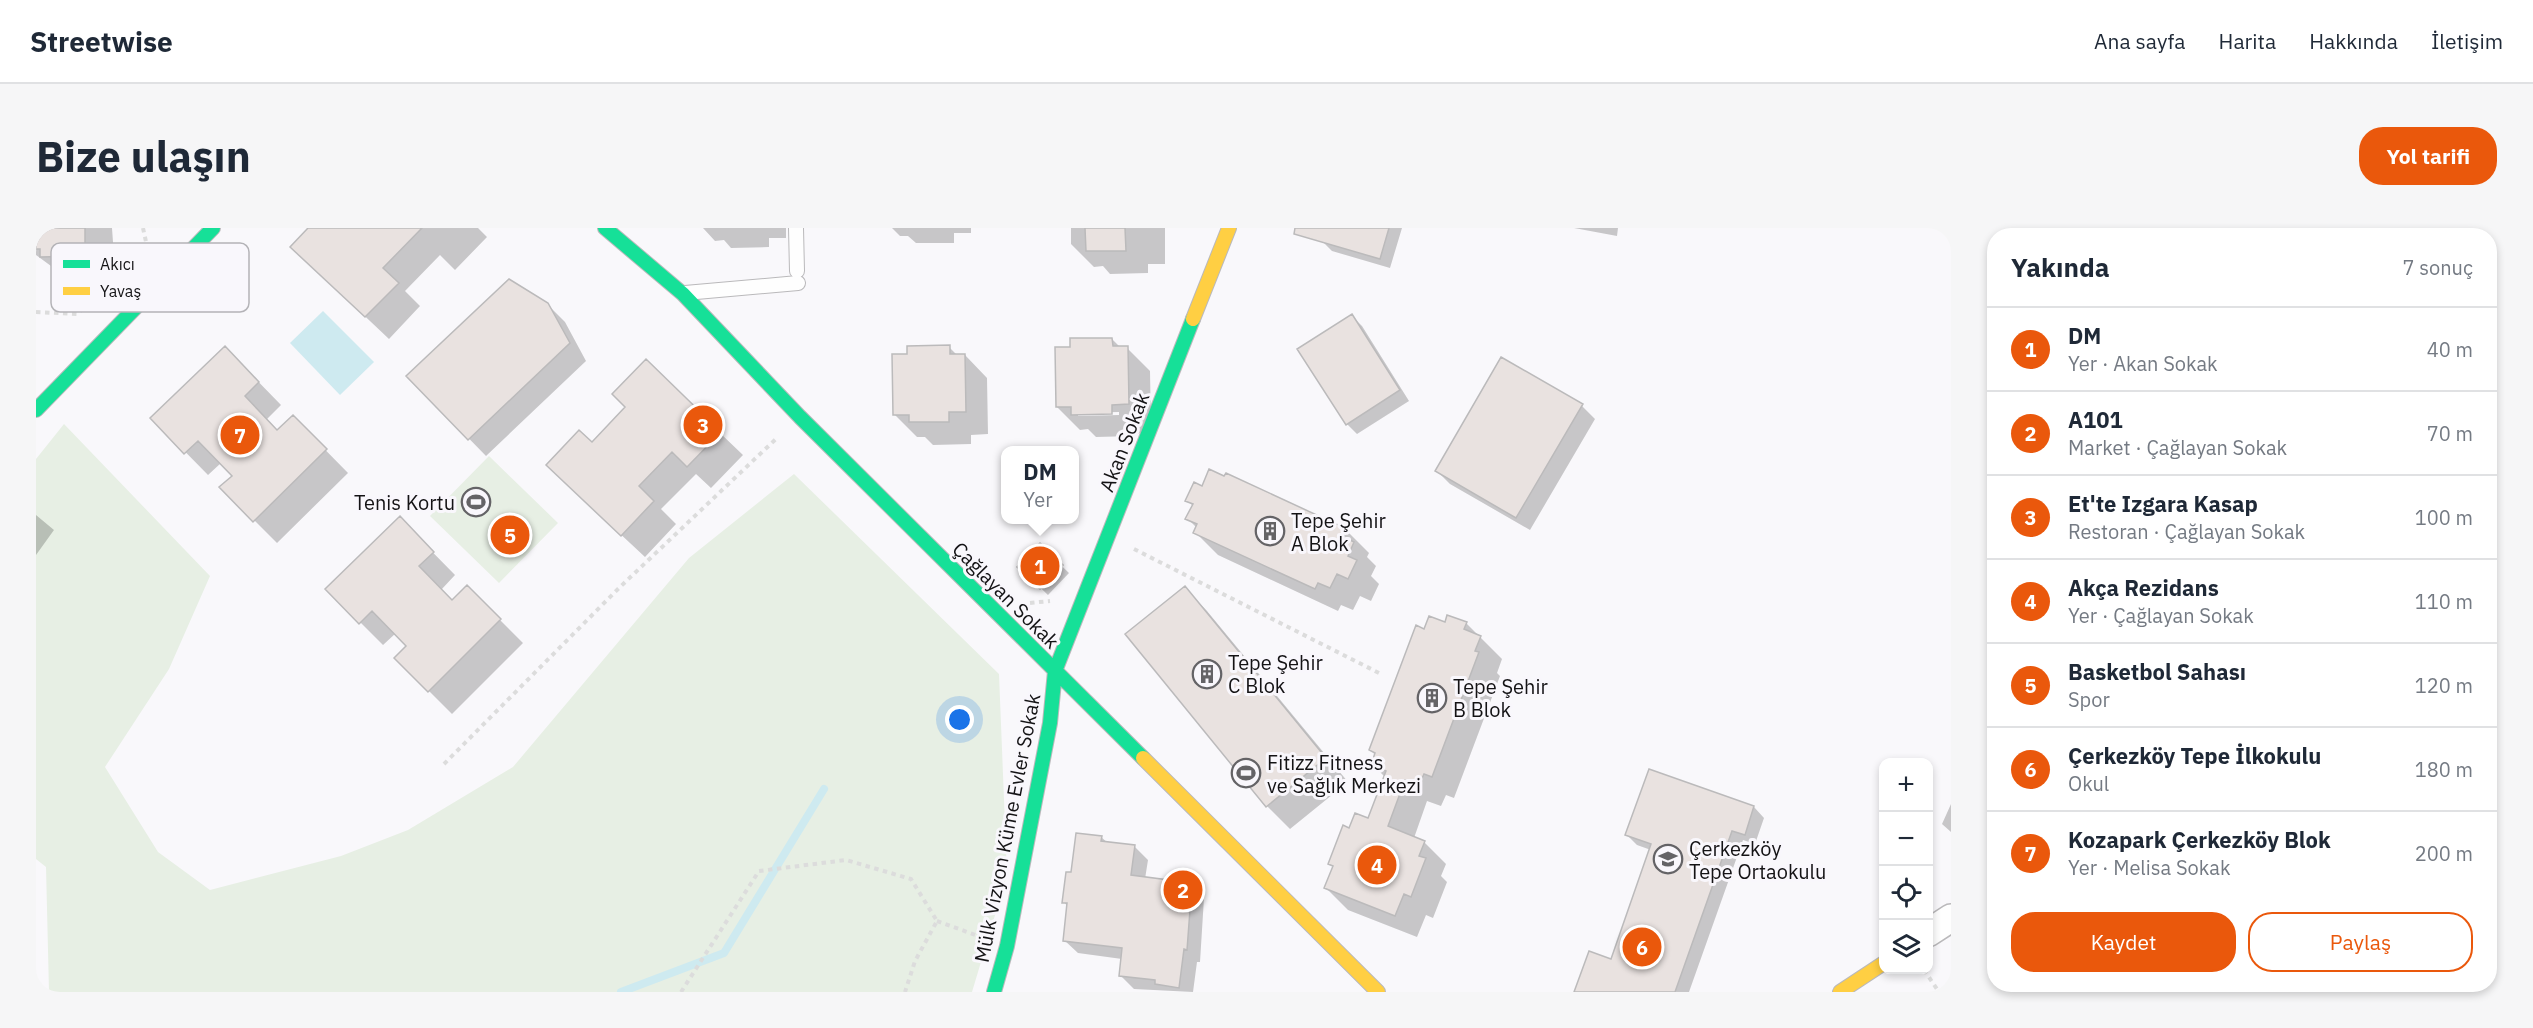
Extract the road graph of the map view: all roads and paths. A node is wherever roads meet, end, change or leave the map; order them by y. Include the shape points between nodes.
1 (143, 228) edge
2 (213, 228) edge
3 (605, 228) edge
4 (796, 228) edge
5 (1229, 228) edge
6 (146, 243) edge
7 (199, 243) edge
8 (683, 294) junction
9 (36, 312) edge
10 (79, 312) edge
11 (132, 312) edge
12 (36, 410) edge
13 (800, 417) junction
14 (1130, 547) dead end
15 (1054, 599) dead end
16 (1026, 603) dead end
17 (1055, 671) junction
18 (1379, 673) dead end
19 (444, 764) dead end
20 (1951, 918) edge
21 (937, 921) junction
22 (1933, 930) edge
23 (1007, 946) junction
24 (1879, 966) edge
25 (1927, 974) edge
26 (681, 992) edge
27 (905, 992) edge
28 (994, 992) edge
29 (1378, 992) edge
30 (1840, 992) edge
31 (1939, 992) edge

1 - 6 path
2 - 7 street
3 - 8 street, Çağlayan Sokak
4 - 8 lane via 797,277
5 - 17 street, Akan Sokak
8 - 13 street, Çağlayan Sokak
9 - 10 path
11 - 12 street
13 - 17 street, Çağlayan Sokak
13 - 19 path via 620,587
14 - 18 path
15 - 16 path
17 - 23 street, Mülk Vizyon Küme Evler Sokak via 1050,723
17 - 29 street, Çağlayan Sokak
20 - 22 street
21 - 23 path
21 - 26 path via 911,879 846,860 759,871
21 - 27 path via 915,961
23 - 28 street, Mülk Vizyon Küme Evler Sokak
24 - 30 street
25 - 31 path

